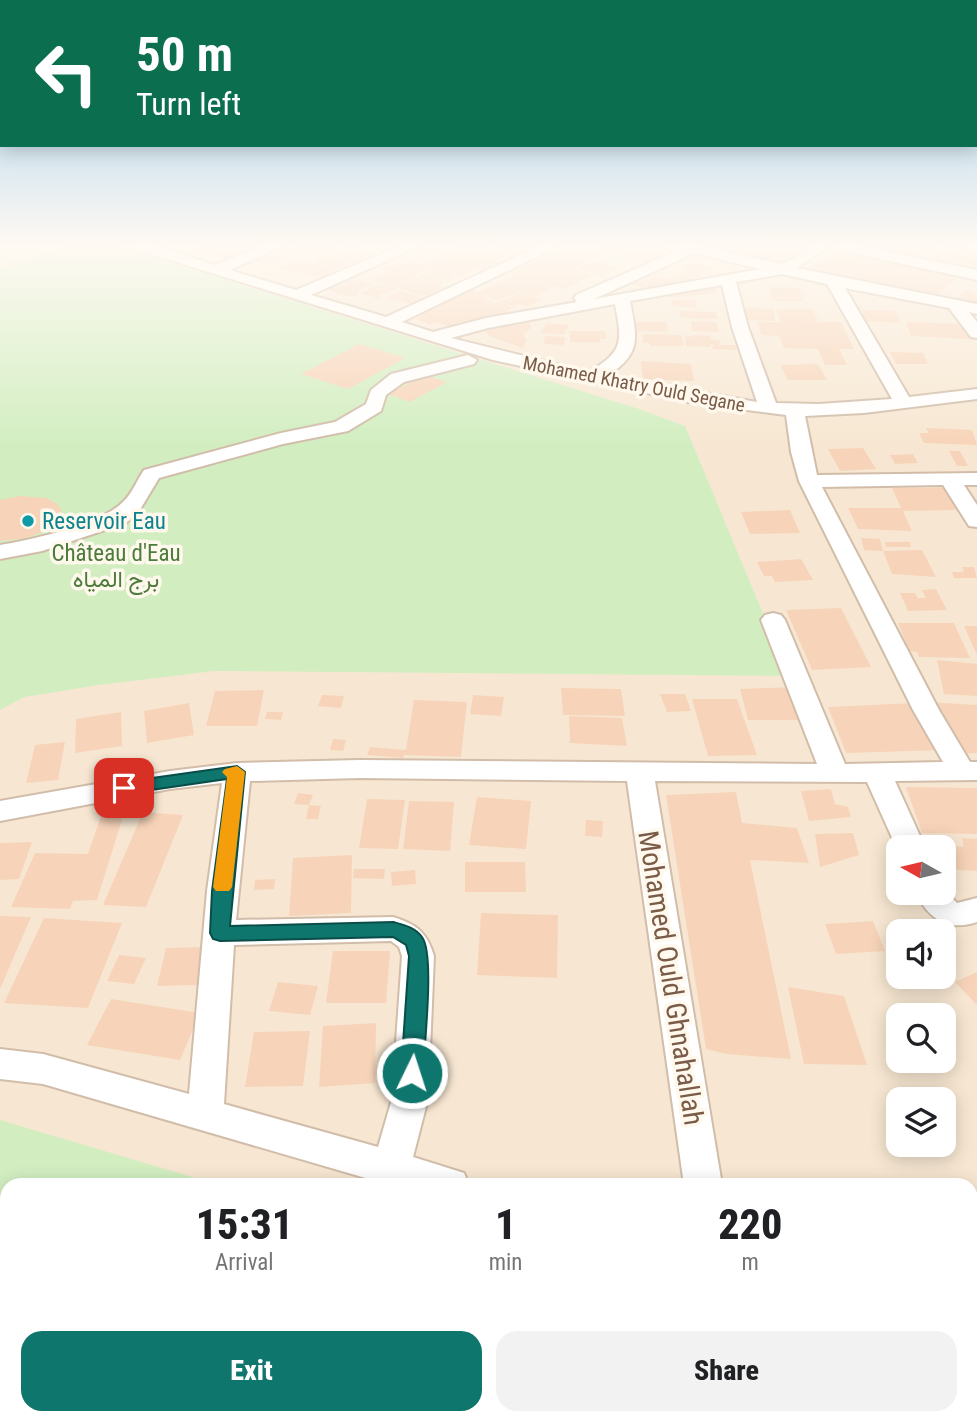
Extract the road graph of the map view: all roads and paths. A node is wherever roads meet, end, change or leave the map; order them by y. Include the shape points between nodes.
1 (353, 312) edge
2 (410, 312) edge
3 (551, 312) edge
4 (624, 312) edge
5 (736, 312) edge
6 (852, 312) edge
7 (969, 312) edge
8 (387, 323) junction
9 (977, 333) edge
10 (434, 337) junction
11 (468, 360) dead end
12 (592, 378) junction
13 (977, 394) edge
14 (903, 402) junction
15 (768, 408) junction
16 (794, 410) junction
17 (950, 480) junction
18 (977, 480) edge
19 (809, 481) junction
20 (977, 521) edge
21 (0, 552) edge
22 (773, 620) dead end
23 (640, 771) junction
24 (969, 771) edge
25 (237, 772) junction
26 (877, 772) junction
27 (835, 773) junction
28 (0, 811) edge
29 (905, 835) edge
30 (939, 905) edge
31 (977, 910) edge
32 (220, 933) junction
33 (0, 1064) edge
34 (205, 1115) junction
35 (390, 1177) edge
36 (702, 1178) edge

1 - 8 street, Mohamed Khatry Ould Segane
2 - 8 street
3 - 10 street
4 - 12 street via 628,349 622,360
5 - 15 street
6 - 14 street
7 - 9 street
8 - 10 street, Mohamed Khatry Ould Segane
10 - 12 street, Mohamed Khatry Ould Segane via 524,364
11 - 21 street via 415,371 383,387 374,407 341,427 151,474 134,504 118,518 34,546
12 - 15 street, Mohamed Khatry Ould Segane
13 - 14 street, Mohamed Khatry Ould Segane
14 - 16 street, Mohamed Khatry Ould Segane
15 - 16 street, Mohamed Khatry Ould Segane
16 - 19 street
17 - 18 street
17 - 19 street
17 - 20 street
19 - 24 street via 926,710
22 - 27 street
23 - 25 street
23 - 27 street
23 - 36 street, Mohamed Ould Ghnahallah
24 - 26 street
25 - 28 street
25 - 32 street
26 - 27 street
26 - 29 street
30 - 31 street via 960,916
32 - 34 street
32 - 35 street via 393,929 415,941 411,1086
33 - 34 street via 43,1069
34 - 35 street

